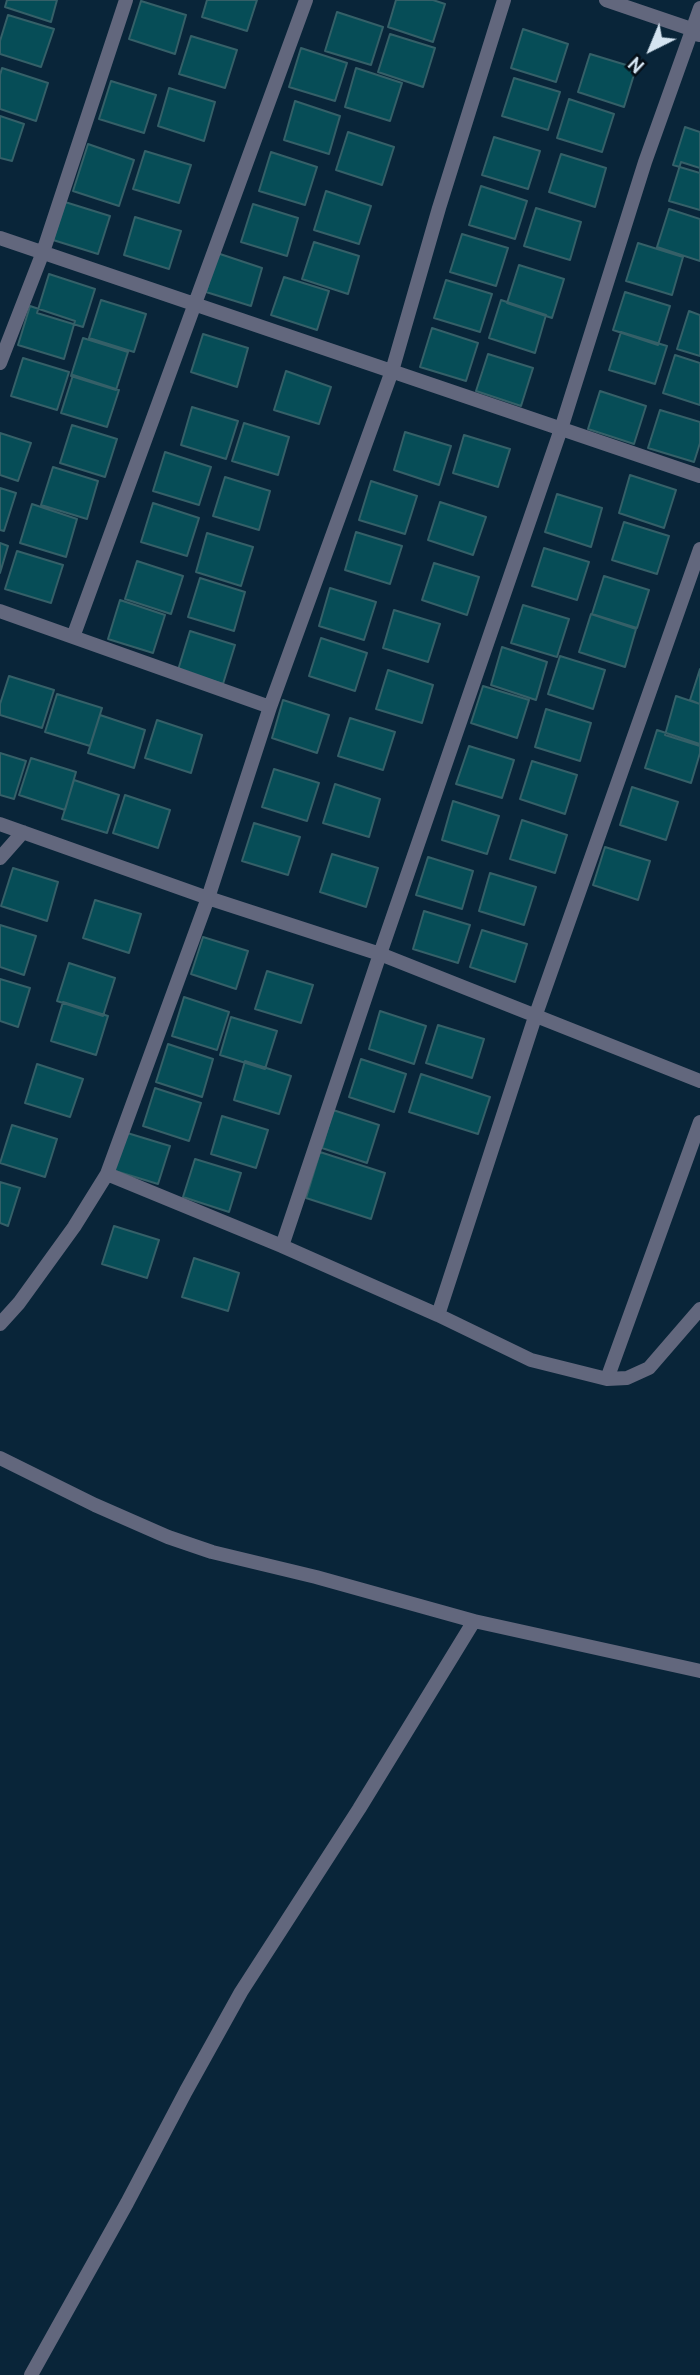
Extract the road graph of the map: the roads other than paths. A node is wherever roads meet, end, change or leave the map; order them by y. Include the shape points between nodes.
1 (126, 0) edge
2 (306, 0) edge
3 (504, 0) edge
4 (606, 0) edge
5 (700, 8) edge
6 (697, 33) edge
7 (0, 238) edge
8 (43, 253) junction
9 (194, 304) junction
10 (0, 363) edge
11 (392, 371) junction
12 (561, 429) junction
13 (700, 476) edge
14 (700, 549) edge
15 (0, 611) edge
16 (73, 637) junction
17 (270, 707) junction
18 (0, 824) edge
19 (23, 832) junction
20 (0, 858) edge
21 (208, 898) junction
22 (380, 954) junction
23 (535, 1017) junction
24 (700, 1082) edge
25 (700, 1122) edge
26 (107, 1174) junction
27 (282, 1247) junction
28 (700, 1309) edge
29 (438, 1315) junction
30 (0, 1324) edge
31 (607, 1379) junction
32 (0, 1458) edge
33 (474, 1621) junction
34 (700, 1671) edge
35 (31, 2375) edge

1 - 8 street
2 - 9 street
3 - 11 street
4 - 6 street
5 - 6 street
6 - 12 street via 646,162
7 - 8 street
8 - 9 street
8 - 10 street
9 - 11 street
9 - 16 street
11 - 12 street
11 - 17 street
12 - 13 street
12 - 22 street
14 - 23 street
15 - 16 street
16 - 17 street
17 - 21 street
18 - 19 street
19 - 20 street
19 - 21 street
21 - 22 street
21 - 26 street
22 - 23 street
22 - 27 street
23 - 24 street
23 - 29 street
25 - 31 street
26 - 27 street
26 - 30 street via 74,1227
27 - 29 street
28 - 31 street via 649,1367 627,1378
29 - 31 street via 531,1360
32 - 33 street via 95,1505 212,1552
33 - 34 street
33 - 35 street via 241,1992

